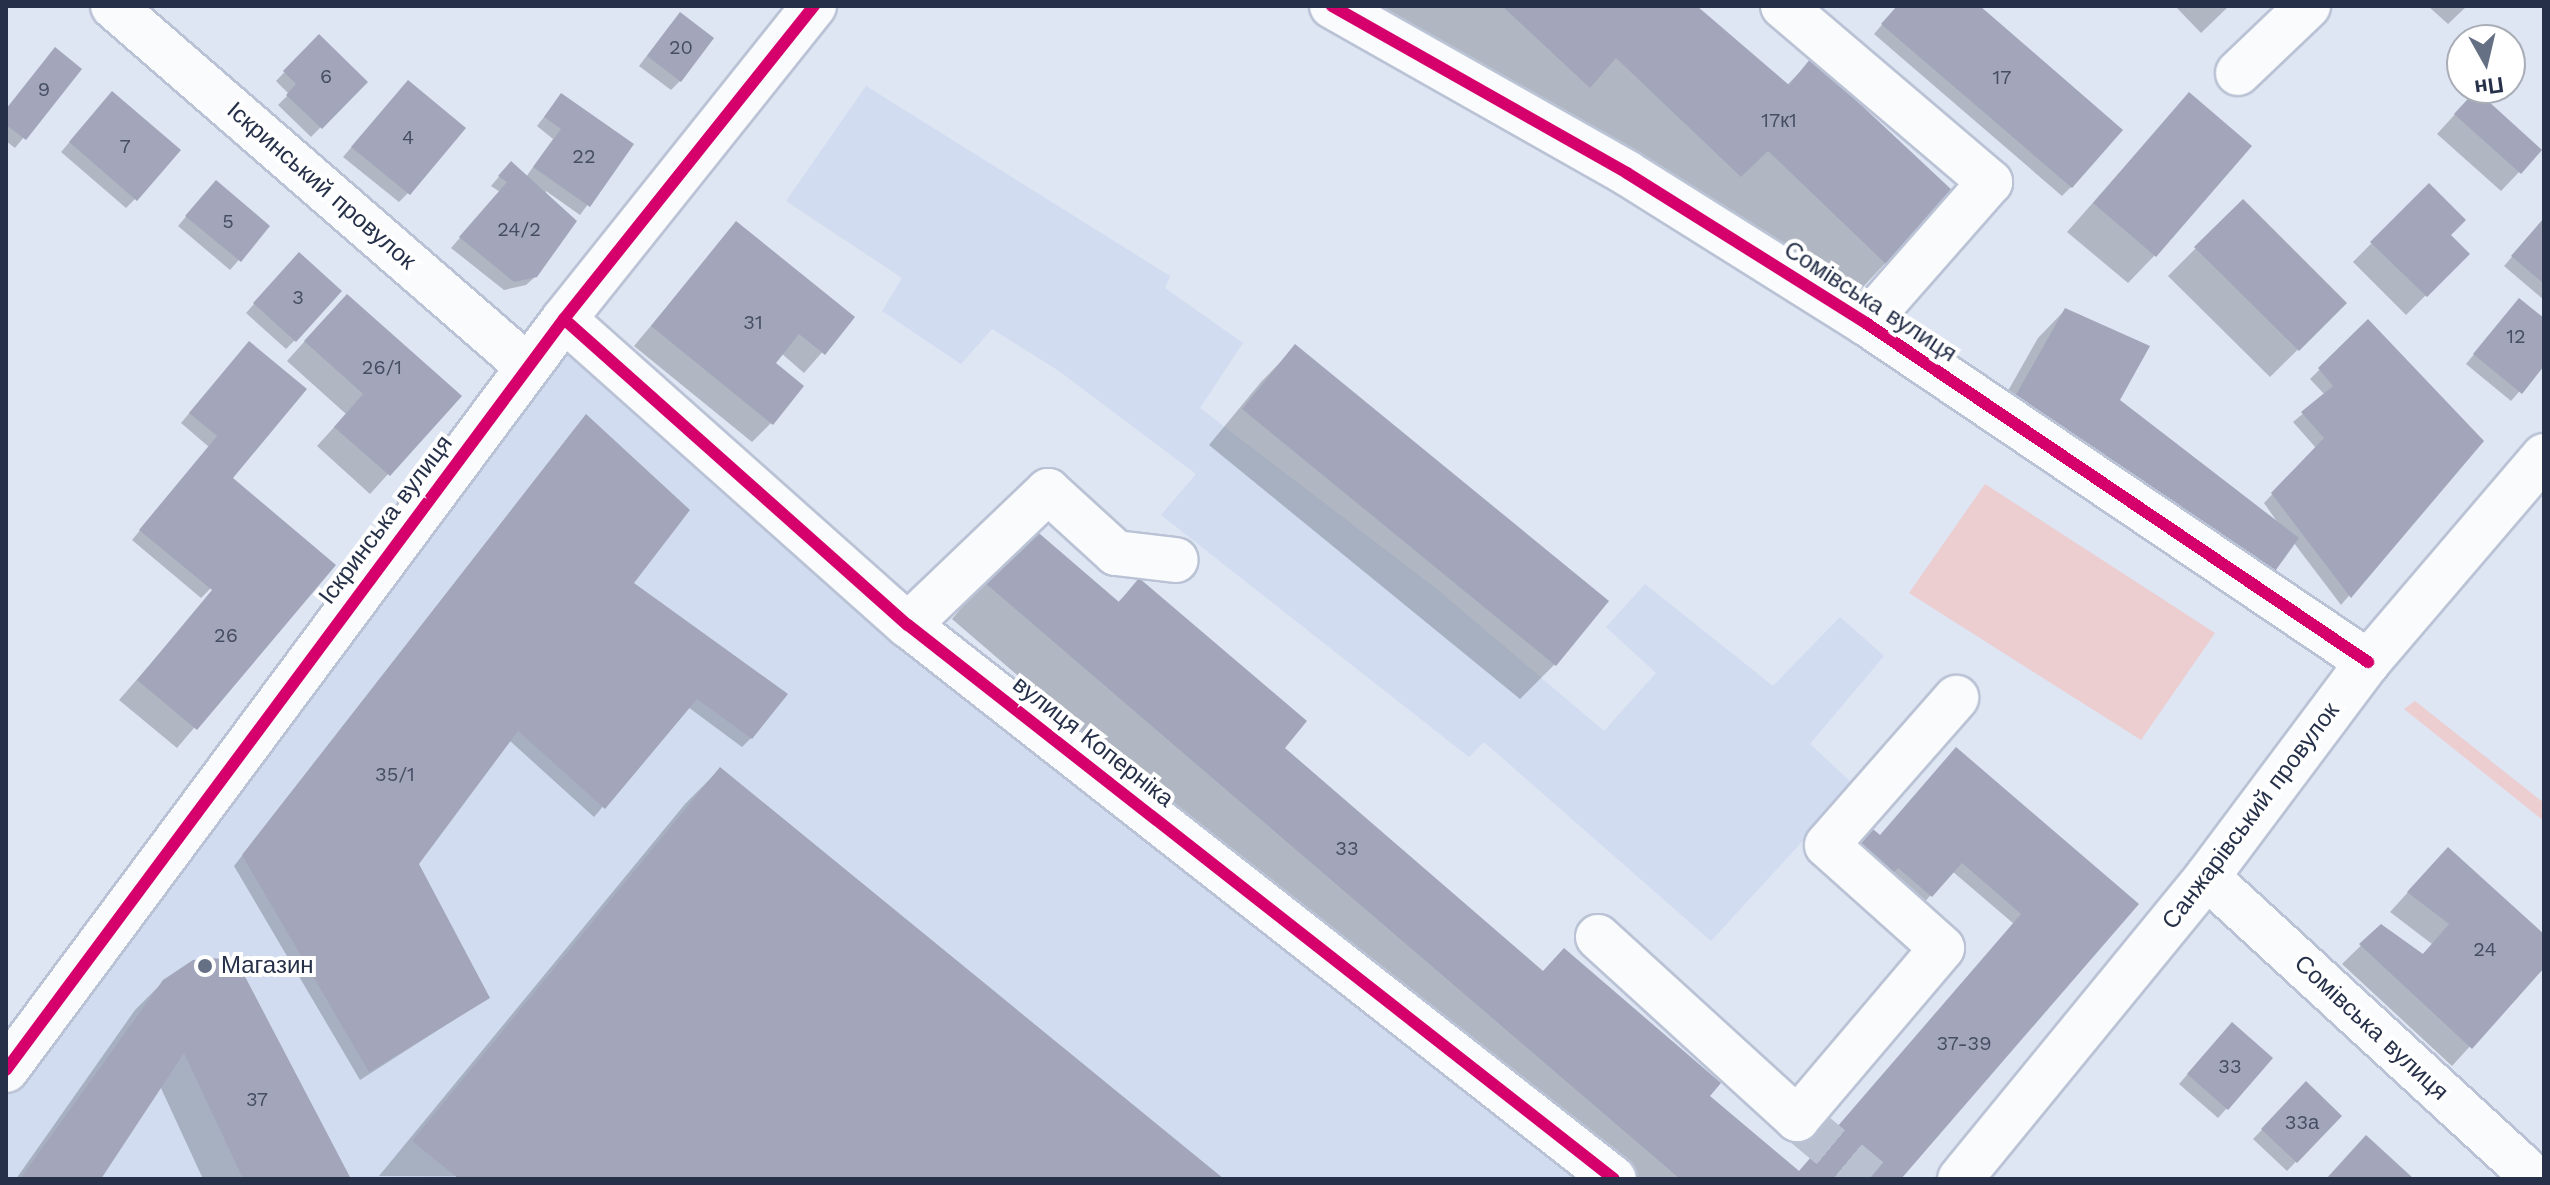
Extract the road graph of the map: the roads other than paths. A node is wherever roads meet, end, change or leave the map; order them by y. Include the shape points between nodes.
1 (113, 6) edge
2 (814, 6) edge
3 (1332, 6) edge
4 (1783, 6) edge
5 (2308, 6) edge
6 (2238, 73) dead end
7 (564, 319) junction
8 (1866, 323) junction
9 (527, 366) junction
10 (2544, 456) edge
11 (1176, 560) dead end
12 (908, 625) junction
13 (2368, 662) junction
14 (1956, 698) dead end
15 (2207, 877) junction
16 (1598, 937) dead end
17 (6, 1070) edge
18 (1614, 1179) edge
19 (1960, 1179) edge
20 (2535, 1179) edge

1 - 9 street, Іскринський провулок
2 - 7 street, Іскринська вулиця
3 - 8 street, Сомівська вулиця via 1627,173
4 - 8 street via 1990,182
5 - 6 street
7 - 9 street, Іскринська вулиця
7 - 12 street, вулиця Коперніка
8 - 13 street, Сомівська вулиця
9 - 17 street, Іскринська вулиця
10 - 13 street, Санжарівський провулок
11 - 12 street via 1116,553 1048,491
12 - 18 street, вулиця Коперніка
13 - 15 street, Санжарівський провулок
14 - 16 street via 1827,845 1942,948 1797,1119
15 - 19 street, Санжарівський провулок
15 - 20 street, Сомівська вулиця

